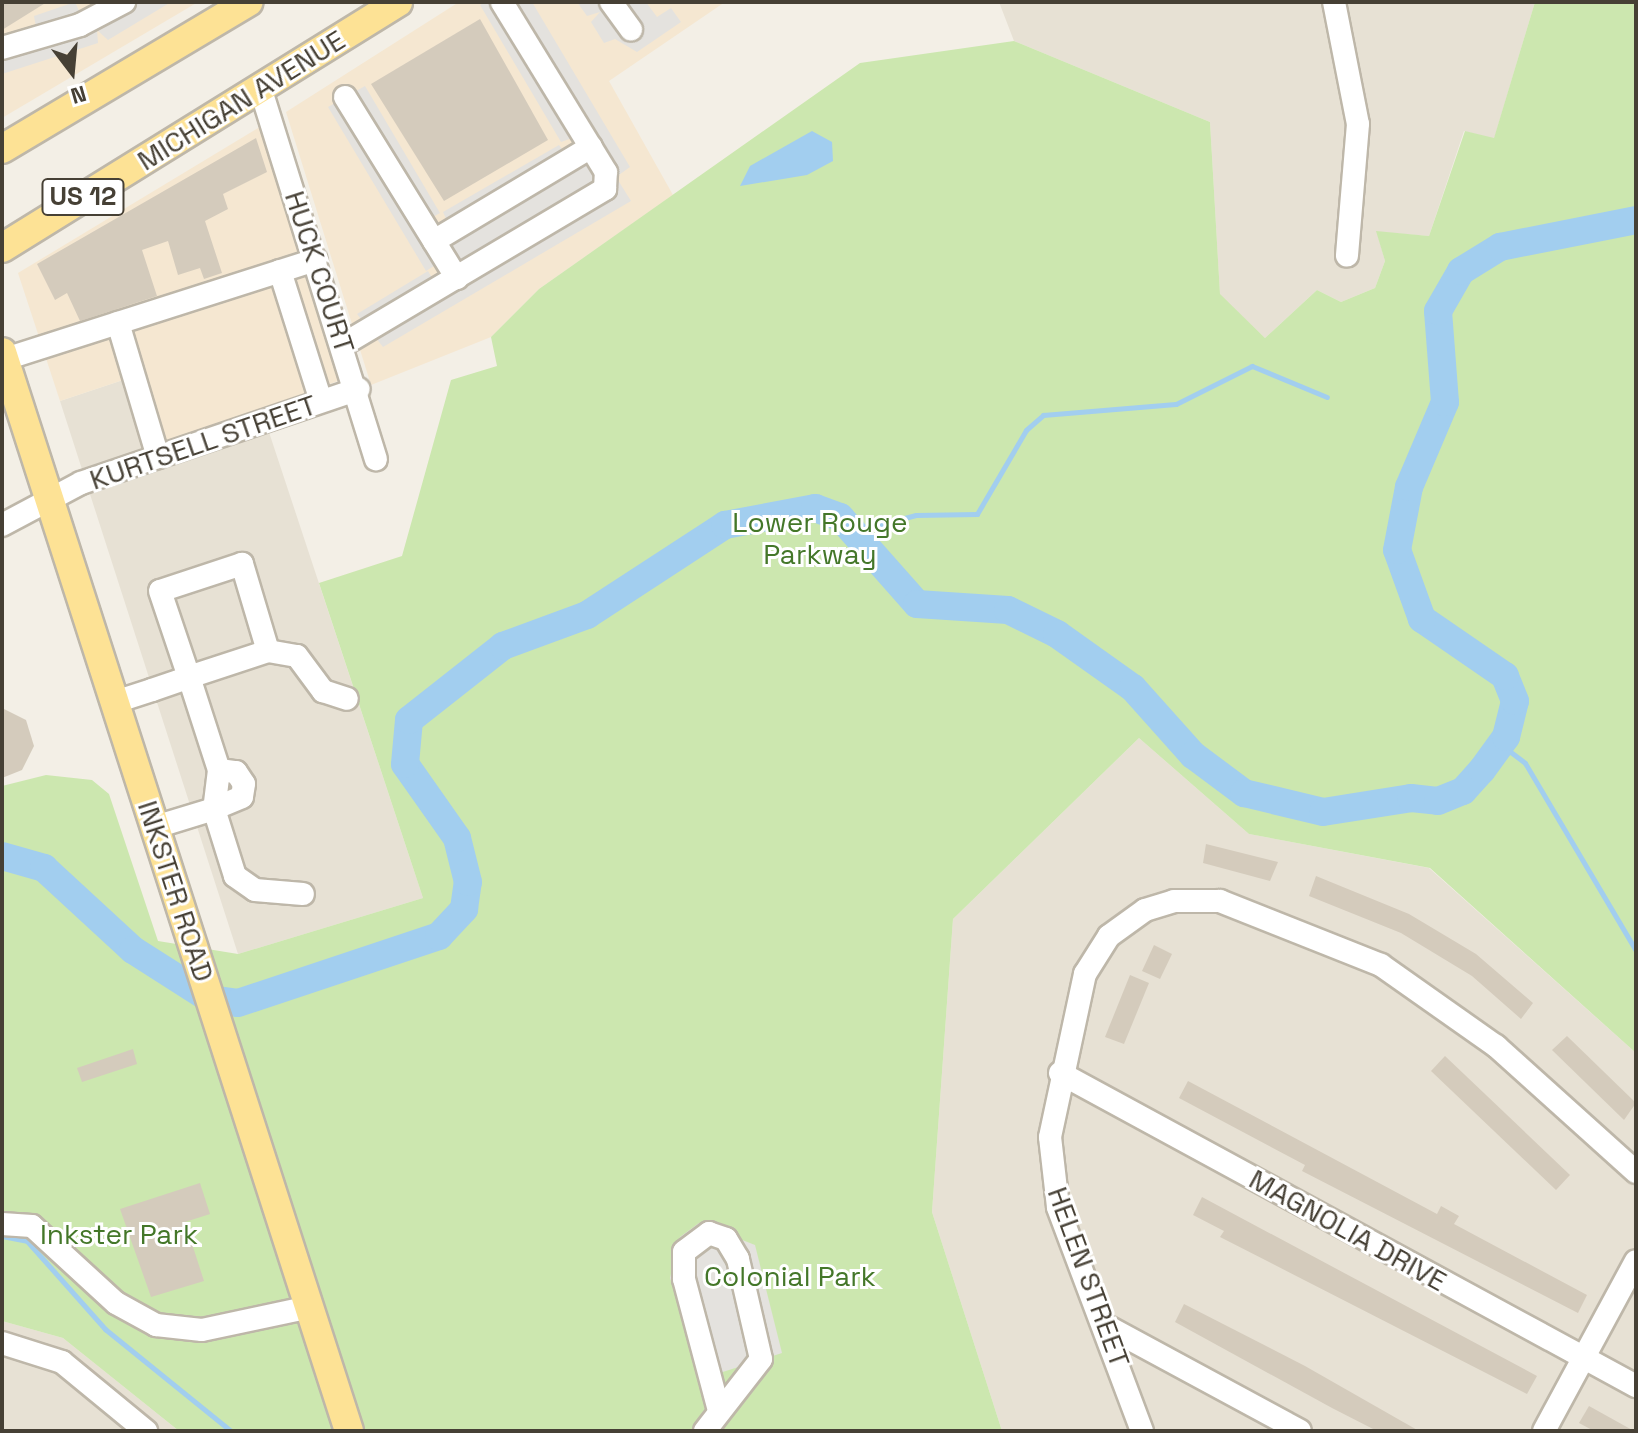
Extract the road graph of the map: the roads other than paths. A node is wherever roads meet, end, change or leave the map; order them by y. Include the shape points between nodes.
1 (249, 2) edge
2 (355, 2) edge
3 (398, 2) edge
4 (502, 2) edge
5 (611, 2) edge
6 (1334, 2) edge
7 (113, 5) edge
8 (631, 30) dead end
9 (351, 32) junction
10 (2, 48) edge
11 (260, 87) junction
12 (345, 97) dead end
13 (591, 147) junction
14 (2, 149) edge
15 (434, 241) junction
16 (2, 248) edge
17 (1347, 256) dead end
18 (316, 260) junction
19 (280, 271) junction
20 (457, 278) junction
21 (118, 323) junction
22 (344, 344) junction
23 (4, 366) edge
24 (358, 389) junction
25 (321, 401) junction
26 (158, 457) junction
27 (376, 459) dead end
28 (51, 503) junction
29 (2, 525) edge
30 (268, 651) junction
31 (189, 677) junction
32 (347, 699) dead end
33 (115, 702) junction
34 (214, 809) junction
35 (155, 827) junction
36 (303, 894) dead end
37 (1060, 1073) junction
38 (1636, 1172) edge
39 (2, 1224) edge
40 (1636, 1261) edge
41 (310, 1307) junction
42 (1108, 1327) junction
43 (2, 1343) edge
44 (1583, 1359) junction
45 (1636, 1386) edge
46 (718, 1407) junction
47 (146, 1431) edge
48 (349, 1431) edge
49 (705, 1431) edge
50 (1142, 1431) edge
51 (1300, 1431) edge
52 (1544, 1431) edge

1 - 14 main road, US 12
2 - 9 main road
3 - 9 main road, MICHIGAN AVENUE / US 12
4 - 13 street
5 - 8 street
6 - 17 street via 1358,124
7 - 10 street
9 - 11 main road, MICHIGAN AVENUE / US 12
11 - 16 main road, MICHIGAN AVENUE / US 12
11 - 18 street, HUCK COURT
12 - 15 street
13 - 15 street
13 - 20 street via 606,172 605,189
15 - 20 street
18 - 19 street
18 - 22 street, HUCK COURT
19 - 21 street
19 - 25 street
20 - 22 street
21 - 23 street
21 - 26 street
22 - 24 street, HUCK COURT
23 - 28 main road, INKSTER ROAD
24 - 25 street, KURTSELL STREET
24 - 27 street, HUCK COURT
25 - 26 street, KURTSELL STREET
26 - 28 street, KURTSELL STREET via 81,483
28 - 29 street, KURTSELL STREET
28 - 33 main road, INKSTER ROAD
30 - 31 street
30 - 31 street via 242,564 160,591
30 - 32 street via 297,656 323,691
31 - 33 street
31 - 34 street via 219,770
33 - 35 main road, INKSTER ROAD
34 - 35 street
34 - 36 street via 240,883
35 - 41 main road, INKSTER ROAD
37 - 38 street, HELEN STREET via 1079,991 1109,936 1161,904 1220,901 1322,938 1412,984 1496,1046
37 - 42 street, HELEN STREET via 1050,1137 1054,1191
37 - 44 street, MAGNOLIA DRIVE
39 - 41 street via 32,1226 116,1303 156,1325 202,1330
40 - 44 street
41 - 48 main road, INKSTER ROAD
42 - 50 street, HELEN STREET
42 - 51 street
43 - 47 street via 62,1362
44 - 45 street, MAGNOLIA DRIVE
44 - 52 street
46 - 46 street via 749,1381 761,1349 738,1259 726,1239 709,1233 684,1252 684,1279
46 - 49 street

